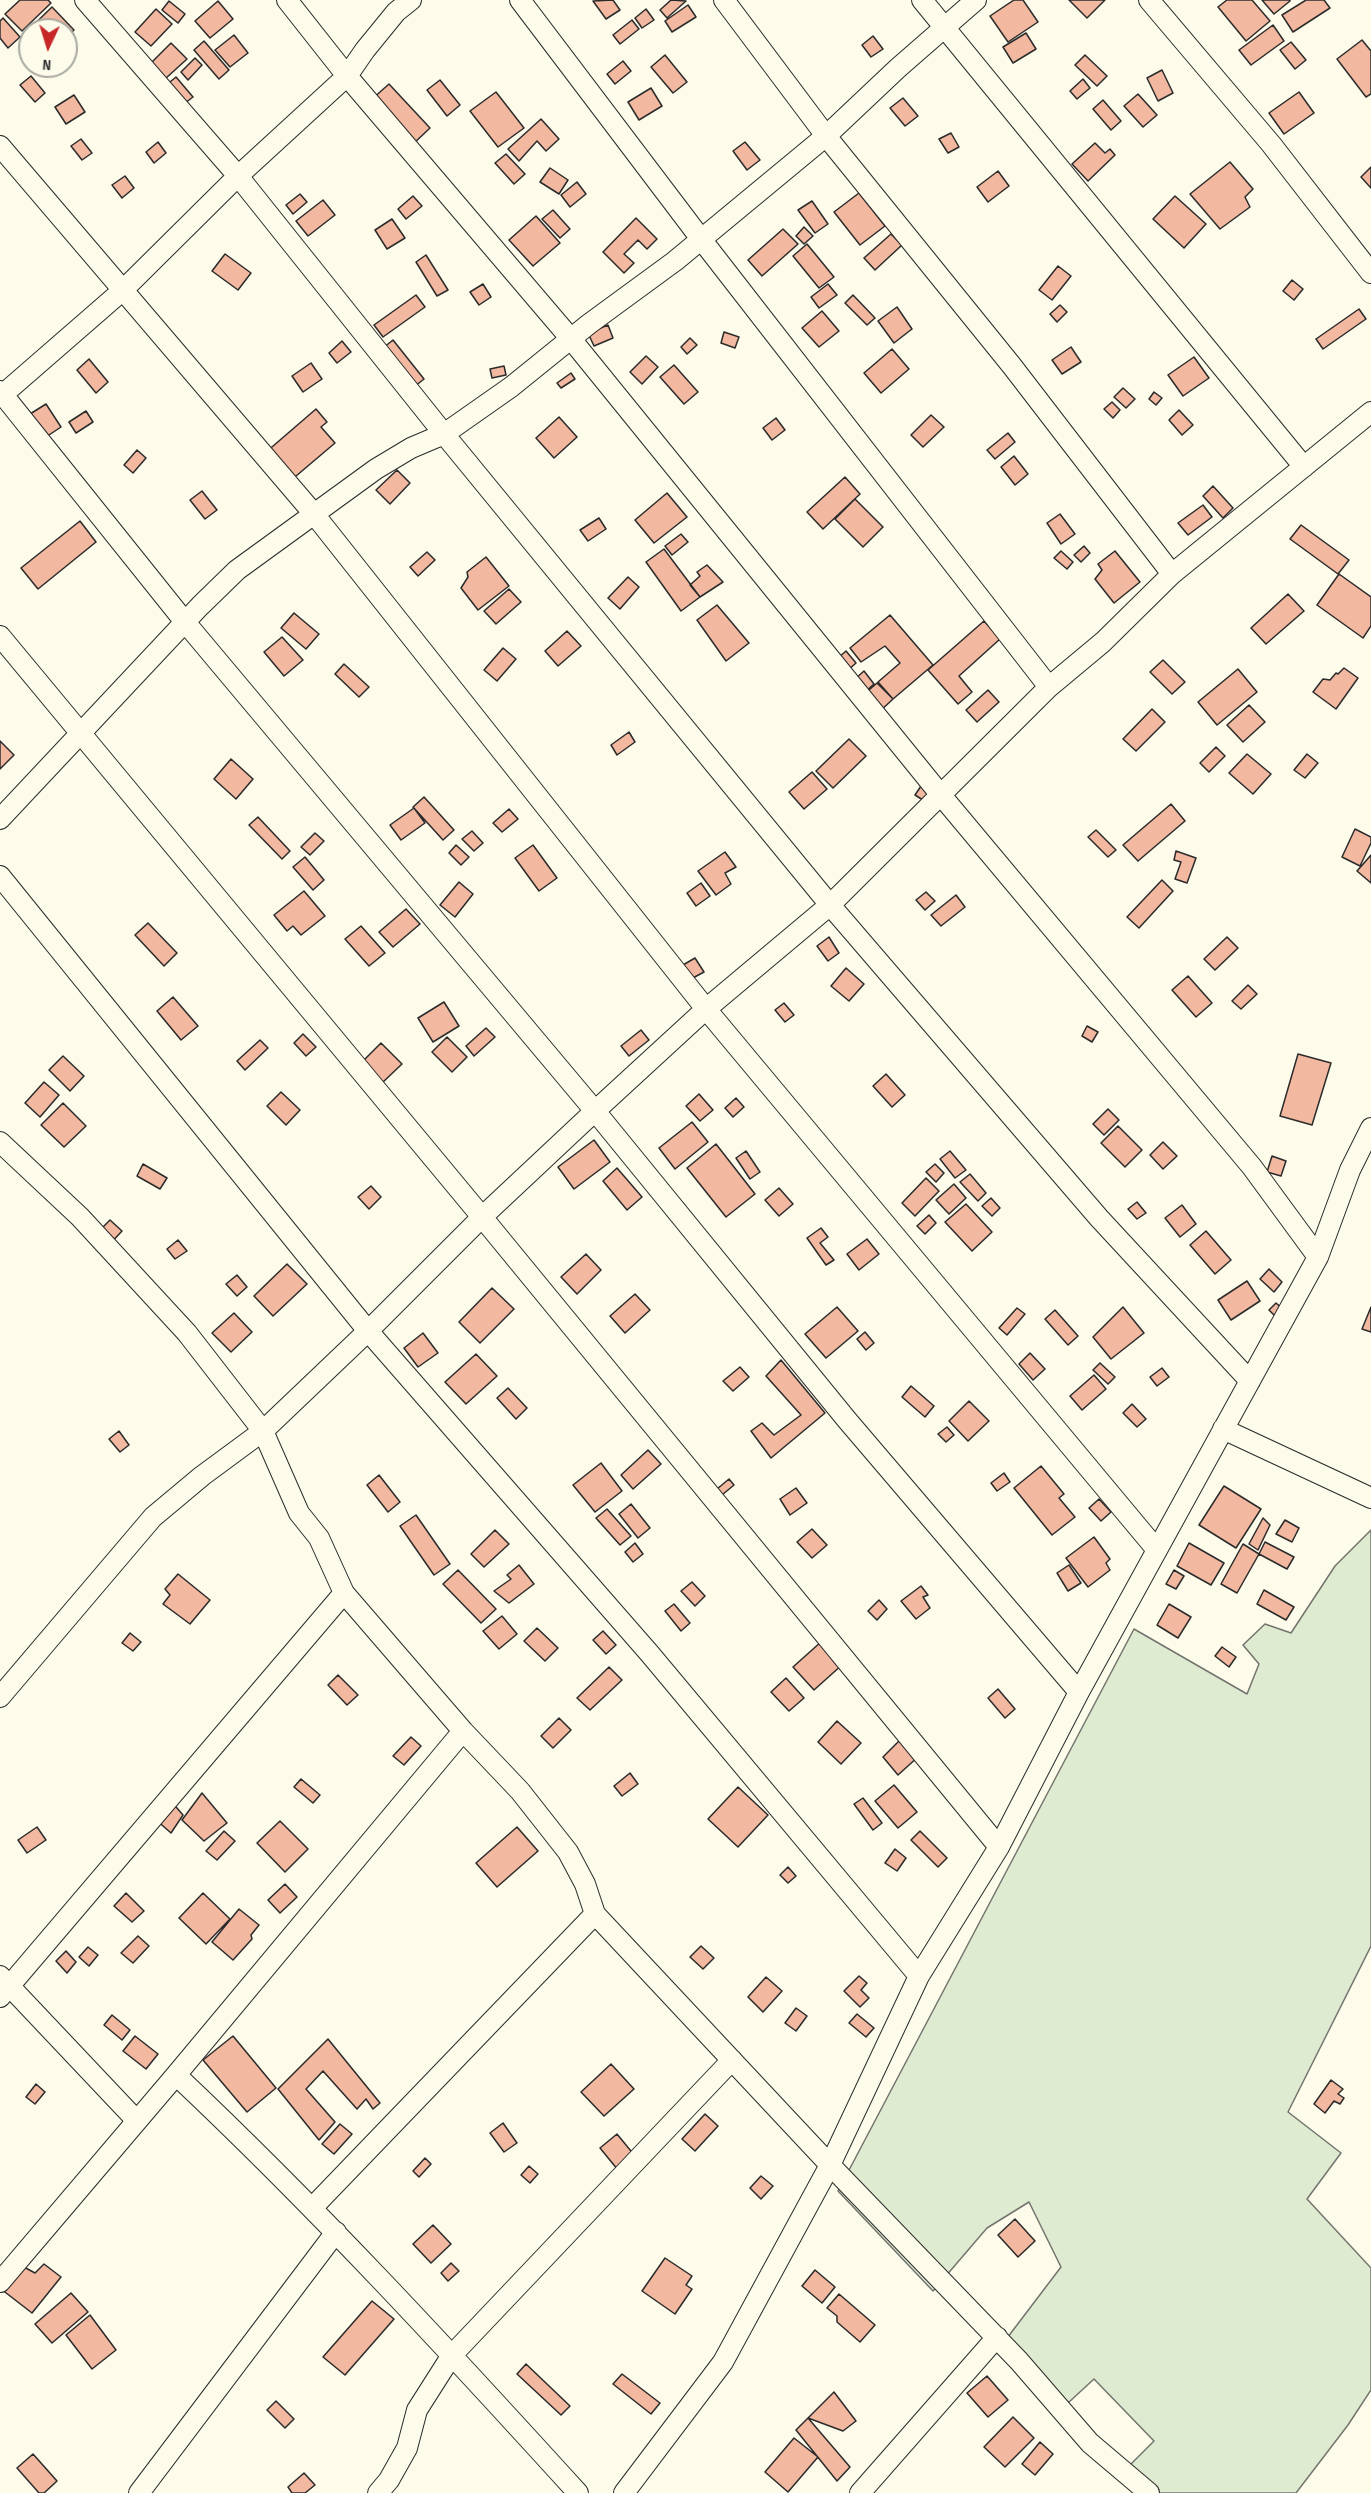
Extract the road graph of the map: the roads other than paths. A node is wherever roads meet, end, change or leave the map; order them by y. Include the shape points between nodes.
1 (85, 0) edge
2 (288, 0) edge
3 (411, 0) edge
4 (520, 0) edge
5 (724, 0) edge
6 (922, 0) edge
7 (976, 0) edge
8 (1149, 0) edge
9 (944, 28) junction
10 (347, 76) junction
11 (826, 136) junction
12 (0, 146) edge
13 (237, 176) junction
14 (701, 239) junction
15 (1371, 273) edge
16 (123, 290) junction
17 (571, 339) junction
18 (1, 394) edge
19 (1371, 412) edge
20 (444, 434) junction
21 (1305, 467) junction
22 (314, 514) junction
23 (1172, 574) junction
24 (185, 622) junction
25 (0, 636) edge
26 (1049, 687) junction
27 (82, 733) junction
28 (939, 794) junction
29 (0, 819) edge
30 (0, 876) edge
31 (830, 905) junction
32 (706, 1009) junction
33 (595, 1111) junction
34 (1371, 1128) edge
35 (0, 1142) edge
36 (482, 1217) junction
37 (1318, 1257) junction
38 (368, 1331) junction
39 (1250, 1381) junction
40 (1223, 1429) junction
41 (263, 1431) junction
42 (1370, 1496) edge
43 (1157, 1550) junction
44 (344, 1593) junction
45 (1079, 1692) junction
46 (0, 1697) edge
47 (463, 1731) junction
48 (999, 1847) junction
49 (595, 1914) junction
50 (919, 1976) junction
51 (3, 1986) edge
52 (732, 2060) junction
53 (176, 2074) junction
54 (136, 2121) junction
55 (830, 2165) junction
56 (312, 2208) junction
57 (336, 2232) junction
58 (0, 2282) edge
59 (997, 2337) junction
60 (452, 2355) junction
61 (140, 2493) edge
62 (378, 2493) edge
63 (578, 2493) edge
64 (624, 2493) edge
65 (860, 2493) edge
66 (1149, 2493) edge

1 - 13 street
2 - 10 street
3 - 10 street via 396,12
4 - 14 street
5 - 11 street
6 - 9 street
7 - 9 street
8 - 15 street via 1271,144
9 - 11 street
9 - 21 street
10 - 13 street
10 - 17 street
11 - 14 street
11 - 23 street via 1012,366
12 - 16 street
13 - 16 street
13 - 20 street
14 - 17 street
14 - 26 street
16 - 18 street
16 - 22 street
17 - 20 street
17 - 28 street
18 - 24 street
19 - 21 street
20 - 22 street via 376,469
20 - 31 street
21 - 23 street
22 - 24 street via 237,570
22 - 32 street
23 - 26 street via 1103,642
24 - 27 street
24 - 33 street
25 - 27 street
26 - 28 street
27 - 29 street
27 - 36 street
28 - 31 street
28 - 37 street via 1252,1167
30 - 38 street
31 - 32 street
31 - 39 street via 1099,1218
32 - 33 street
32 - 43 street
33 - 36 street
33 - 45 street via 847,1420
34 - 37 street via 1350,1170
35 - 41 street via 80,1217 187,1333
36 - 38 street
36 - 48 street
37 - 39 street
38 - 41 street
38 - 50 street via 650,1654
39 - 40 street
40 - 42 street
40 - 43 street
41 - 44 street via 299,1513 319,1538
41 - 46 street via 153,1517
43 - 45 street
44 - 47 street
44 - 51 street
45 - 48 street
47 - 49 street via 520,1791 568,1852
47 - 53 street
48 - 50 street
49 - 52 street
49 - 56 street
50 - 55 street
51 - 54 street
52 - 55 street
52 - 60 street
53 - 54 street
53 - 56 street
54 - 58 street
55 - 59 street
55 - 64 street via 723,2362
56 - 57 street
57 - 60 street
57 - 61 street
59 - 65 street
59 - 66 street via 1089,2443
60 - 62 street via 417,2410 407,2448
60 - 63 street

